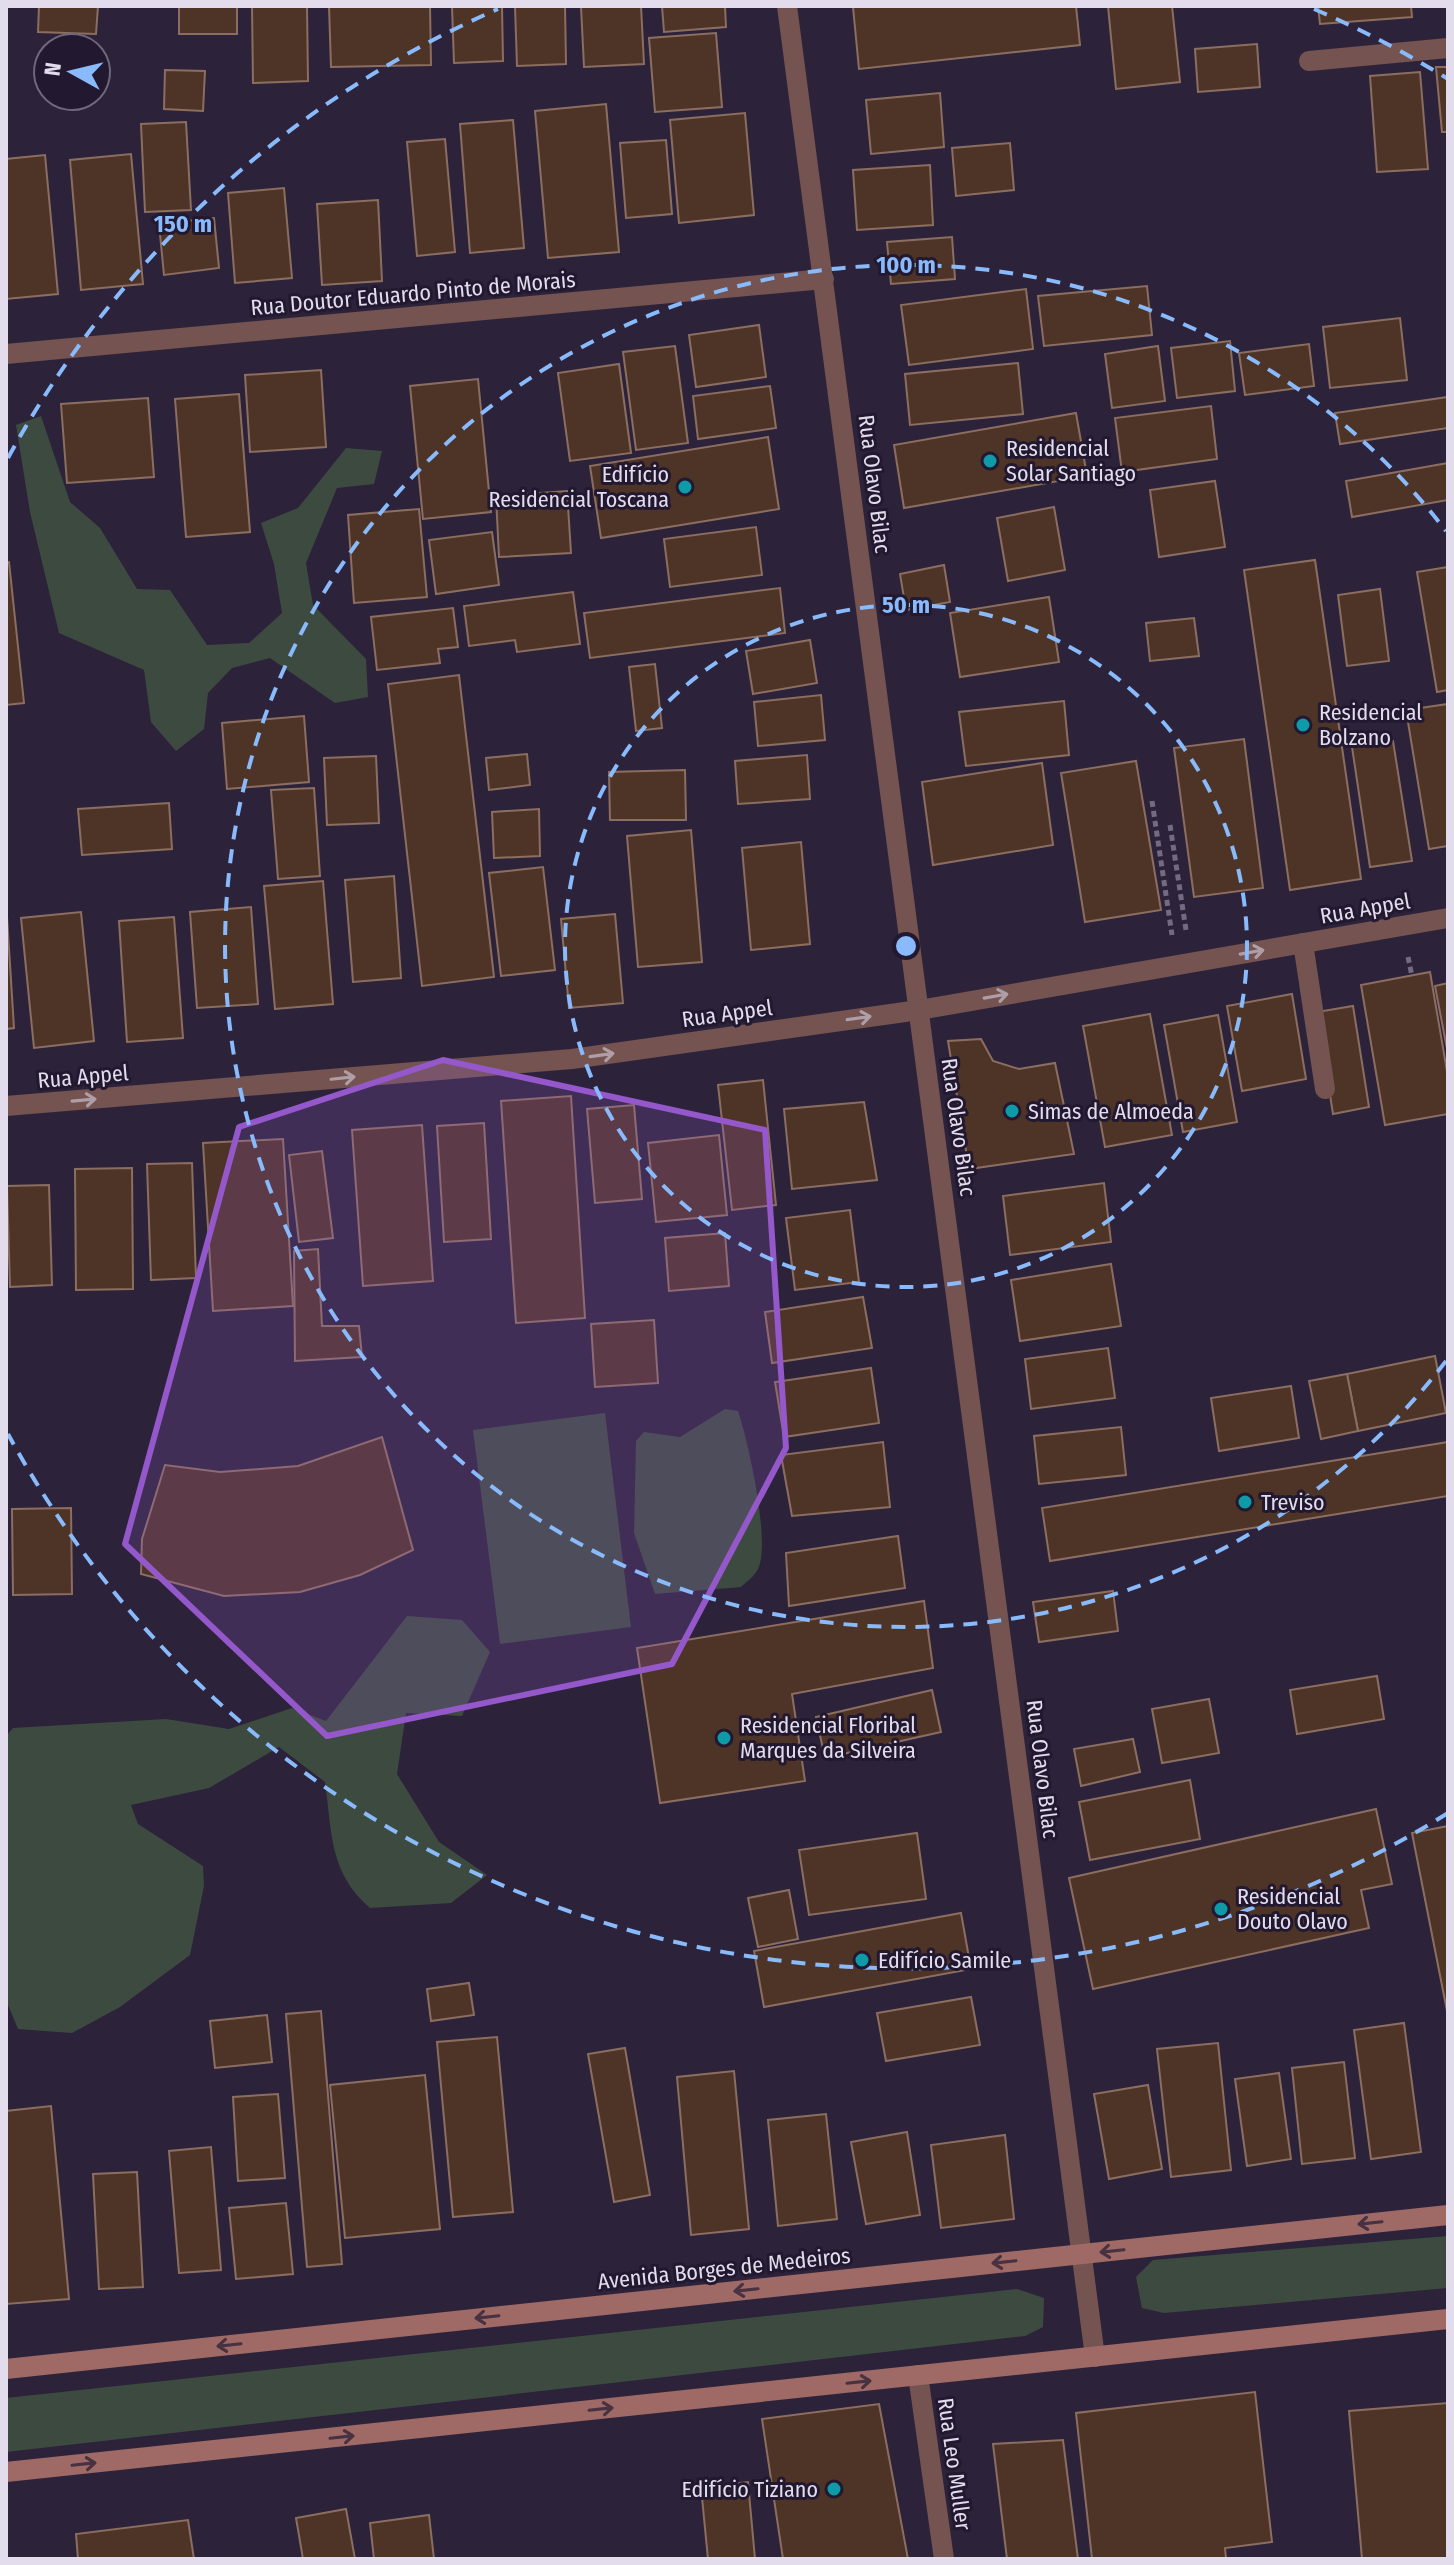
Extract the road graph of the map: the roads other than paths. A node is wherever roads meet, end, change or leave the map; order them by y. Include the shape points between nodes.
1 (787, 6) edge
2 (1448, 48) edge
3 (1309, 61) dead end
4 (824, 279) junction
5 (6, 354) edge
6 (1448, 918) edge
7 (1303, 943) junction
8 (919, 1010) junction
9 (1325, 1089) dead end
10 (6, 1106) edge
11 (1448, 2215) edge
12 (1082, 2254) junction
13 (1448, 2319) edge
14 (1095, 2357) junction
15 (6, 2369) edge
16 (918, 2375) junction
17 (6, 2472) edge
18 (944, 2559) edge

1 - 4 street, Rua Olavo Bilac
2 - 3 street
4 - 5 street, Rua Doutor Eduardo Pinto de Morais
4 - 8 street, Rua Olavo Bilac
6 - 7 street, Rua Appel
8 -> 7 street, Rua Appel
7 - 9 street
10 -> 8 street, Rua Appel via 572,1059
8 - 12 street, Rua Olavo Bilac
11 -> 12 main road, Avenida Borges de Medeiros
12 - 14 street, Rua Olavo Bilac
12 -> 15 main road, Avenida Borges de Medeiros
13 - 14 main road
14 - 16 main road
17 -> 16 main road
16 - 18 street, Rua Leo Muller

